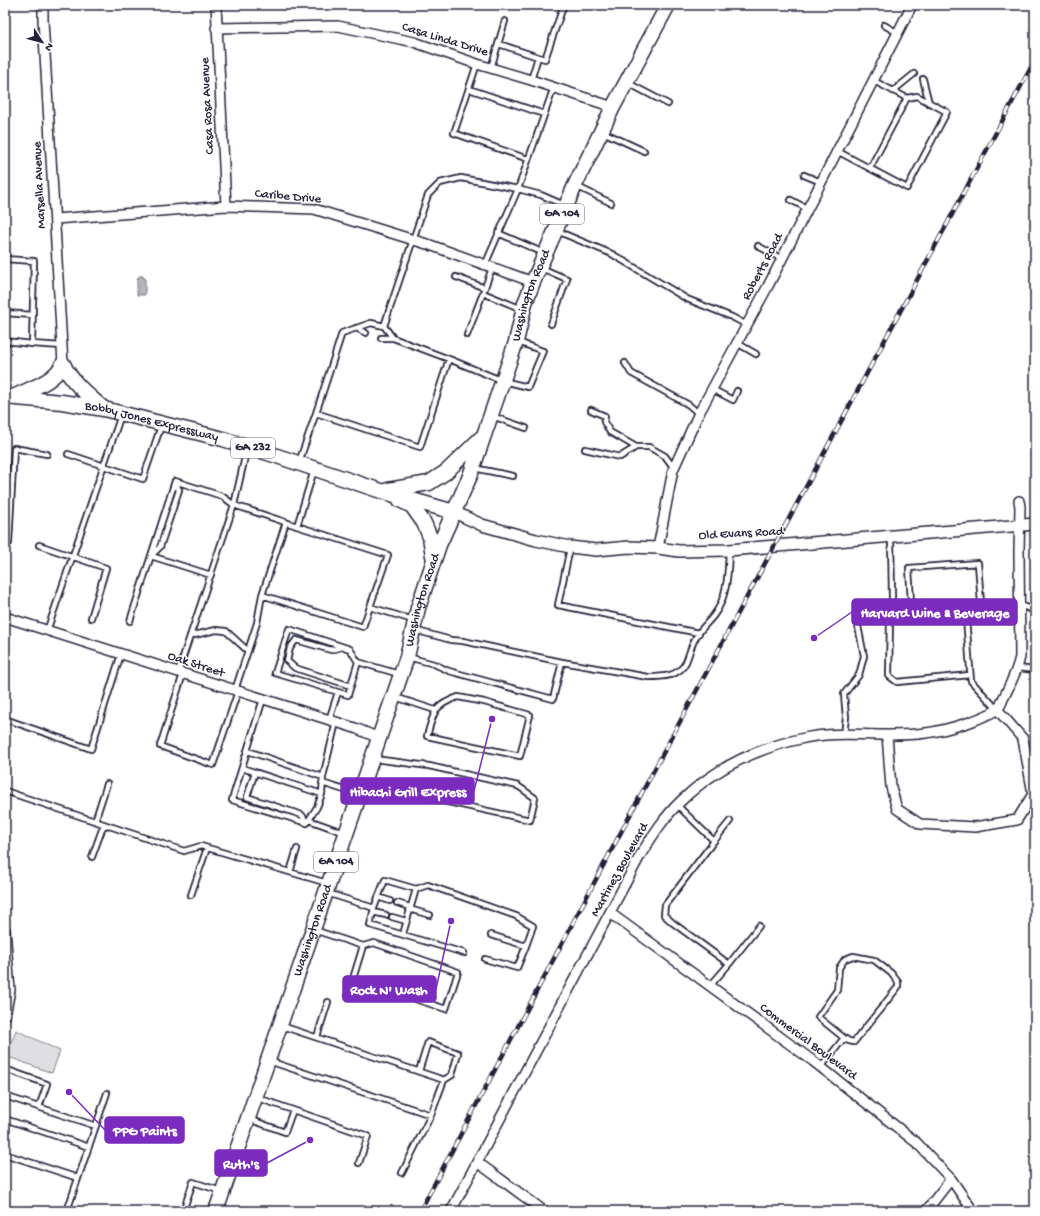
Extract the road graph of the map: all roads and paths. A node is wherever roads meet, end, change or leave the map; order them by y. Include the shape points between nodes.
1 (43, 5) edge
2 (216, 5) edge
3 (668, 5) edge
4 (912, 5) edge
5 (563, 7) dead end
6 (505, 21) dead end
7 (884, 25) dead end
8 (216, 28) junction
9 (898, 33) junction
10 (499, 44) junction
11 (538, 57) junction
12 (477, 64) junction
13 (491, 68) junction
14 (914, 74) dead end
15 (923, 79) dead end
16 (531, 80) junction
17 (874, 81) junction
18 (627, 82) junction
19 (554, 88) junction
20 (469, 90) junction
21 (893, 91) junction
22 (907, 98) junction
23 (929, 103) junction
24 (668, 104) dead end
25 (613, 107) junction
26 (544, 114) junction
27 (601, 132) junction
28 (644, 151) dead end
29 (837, 151) junction
30 (528, 159) junction
31 (870, 168) junction
32 (804, 175) dead end
33 (822, 182) junction
34 (575, 185) junction
35 (518, 189) junction
36 (791, 200) dead end
37 (611, 203) dead end
38 (226, 206) junction
39 (566, 206) junction
40 (808, 209) junction
41 (55, 219) junction
42 (555, 230) junction
43 (498, 233) junction
44 (413, 239) junction
45 (758, 246) dead end
46 (545, 254) junction
47 (5, 259) edge
48 (782, 259) junction
49 (488, 266) junction
50 (540, 267) junction
51 (456, 277) dead end
52 (533, 282) junction
53 (485, 288) junction
54 (483, 293) junction
55 (524, 310) junction
56 (5, 313) edge
57 (33, 315) junction
58 (551, 324) dead end
59 (747, 325) junction
60 (384, 326) junction
61 (356, 328) junction
62 (366, 333) dead end
63 (467, 336) dead end
64 (381, 338) dead end
65 (393, 338) junction
66 (5, 341) edge
67 (516, 342) junction
68 (737, 343) junction
69 (32, 344) junction
70 (62, 346) junction
71 (756, 354) dead end
72 (449, 359) junction
73 (63, 364) junction
74 (624, 364) dead end
75 (503, 381) junction
76 (712, 390) junction
77 (738, 391) dead end
78 (8, 397) edge
79 (104, 409) junction
80 (591, 410) dead end
81 (316, 413) junction
82 (122, 414) junction
83 (699, 414) junction
84 (490, 416) junction
85 (162, 424) junction
86 (526, 428) dead end
87 (484, 435) junction
88 (247, 447) junction
89 (636, 447) junction
90 (585, 449) dead end
91 (47, 454) dead end
92 (68, 454) dead end
93 (299, 463) junction
94 (104, 465) junction
95 (314, 468) junction
96 (472, 468) junction
97 (674, 468) junction
98 (512, 476) dead end
99 (381, 491) junction
100 (1019, 501) dead end
101 (234, 505) junction
102 (454, 512) junction
103 (11, 513) junction
104 (5, 514) edge
105 (286, 522) junction
106 (1035, 524) edge
107 (297, 526) junction
108 (1020, 526) junction
109 (891, 537) junction
110 (9, 543) dead end
111 (39, 545) dead end
112 (570, 547) junction
113 (658, 548) junction
114 (729, 550) junction
115 (73, 556) junction
116 (151, 556) junction
117 (434, 559) junction
118 (211, 575) junction
119 (262, 595) junction
120 (1020, 605) junction
121 (370, 607) junction
122 (1035, 611) edge
123 (5, 617) edge
124 (91, 618) dead end
125 (966, 618) junction
126 (912, 619) junction
127 (890, 620) junction
128 (130, 621) dead end
129 (415, 626) junction
130 (47, 631) junction
131 (699, 633) junction
132 (190, 636) junction
133 (344, 647) junction
134 (248, 651) junction
135 (121, 654) junction
136 (407, 657) junction
137 (358, 662) junction
138 (562, 662) junction
139 (1018, 668) junction
140 (1035, 670) edge
141 (180, 673) junction
142 (401, 674) junction
143 (970, 675) junction
144 (351, 686) junction
145 (237, 691) junction
146 (338, 692) junction
147 (394, 696) junction
148 (264, 699) junction
149 (435, 710) junction
150 (997, 710) junction
151 (5, 718) edge
152 (332, 721) junction
153 (844, 735) junction
154 (887, 735) junction
155 (379, 738) junction
156 (248, 751) junction
157 (371, 759) junction
158 (242, 768) junction
159 (255, 772) junction
160 (322, 777) junction
161 (322, 783) junction
162 (107, 784) dead end
163 (361, 789) junction
164 (5, 791) edge
165 (322, 794) junction
166 (677, 805) junction
167 (95, 821) junction
168 (308, 821) junction
169 (730, 821) dead end
170 (104, 824) junction
171 (346, 833) junction
172 (714, 840) junction
173 (206, 848) junction
174 (298, 849) dead end
175 (92, 857) dead end
176 (290, 872) junction
177 (327, 888) junction
178 (416, 889) junction
179 (191, 895) dead end
180 (378, 897) junction
181 (390, 901) dead end
182 (397, 903) dead end
183 (410, 908) junction
184 (374, 910) junction
185 (610, 913) junction
186 (386, 915) dead end
187 (430, 916) dead end
188 (392, 917) dead end
189 (406, 921) junction
190 (759, 926) dead end
191 (5, 930) edge
192 (313, 930) junction
193 (402, 934) junction
194 (491, 935) dead end
195 (363, 946) junction
196 (526, 946) junction
197 (464, 953) dead end
198 (484, 959) dead end
199 (729, 964) junction
200 (710, 986) junction
201 (348, 994) dead end
202 (408, 996) dead end
203 (328, 1002) dead end
204 (5, 1016) edge
205 (280, 1025) junction
206 (317, 1038) junction
207 (844, 1038) junction
208 (268, 1061) junction
209 (821, 1067) junction
210 (5, 1069) edge
211 (419, 1071) junction
212 (444, 1080) junction
213 (107, 1093) dead end
214 (5, 1096) edge
215 (255, 1097) junction
216 (39, 1107) junction
217 (293, 1110) junction
218 (431, 1115) junction
219 (248, 1118) junction
220 (5, 1119) edge
221 (96, 1126) junction
222 (89, 1147) junction
223 (5, 1154) edge
224 (477, 1162) junction
225 (359, 1163) dead end
226 (402, 1173) dead end
227 (78, 1178) junction
228 (952, 1179) junction
229 (222, 1192) junction
230 (68, 1211) edge
231 (183, 1211) edge
232 (216, 1211) edge
233 (451, 1211) edge
234 (544, 1211) edge
235 (926, 1211) edge
236 (973, 1211) edge

1 - 41 street, Marsella Avenue
2 - 8 street, Casa Rosa Avenue
3 - 18 main road, Washington Road / GA 104
4 - 9 street, Roberts Road
5 - 11 lane via 545,59
6 - 10 lane
7 - 9 lane
8 - 12 street, Casa Linda Drive via 338,26 414,42
8 - 38 street, Casa Rosa Avenue
9 - 17 street, Roberts Road
10 - 11 lane
10 - 13 lane
11 - 16 lane
12 - 13 street, Casa Linda Drive
12 - 20 lane
13 - 16 street, Casa Linda Drive
14 - 21 lane
15 - 23 lane
16 - 19 street, Casa Linda Drive
17 - 21 lane
17 - 29 street, Roberts Road
18 - 24 lane
18 - 25 main road, Washington Road / GA 104
19 - 25 street, Casa Linda Drive
19 - 26 lane
20 - 26 lane
20 - 30 lane via 454,133
21 - 22 lane
22 - 23 lane via 917,96
22 - 31 lane
23 - 31 lane via 947,112 907,188
25 - 27 main road, Washington Road / GA 104
26 - 30 lane
27 - 28 lane
27 - 34 main road, Washington Road / GA 104
29 - 31 lane
29 - 33 street, Roberts Road
30 - 35 lane
32 - 33 lane
33 - 40 street, Roberts Road
34 - 37 lane
34 - 39 main road, Washington Road / GA 104
35 - 39 lane via 541,195
35 - 43 lane
35 - 44 lane via 461,178 440,183 428,195
36 - 40 lane
38 - 41 street, Caribe Drive
38 - 44 street, Caribe Drive via 314,209
39 - 42 main road, Washington Road / GA 104
40 - 48 street, Roberts Road
41 - 70 street, Marsella Avenue
42 - 46 main road, Washington Road / GA 104
42 - 59 lane via 612,254 687,299
43 - 46 lane
43 - 49 lane
44 - 49 street, Caribe Drive
44 - 60 lane
45 - 48 lane
46 - 50 main road, Washington Road / GA 104
47 - 57 lane via 34,261
48 - 59 street, Roberts Road
49 - 52 street, Caribe Drive
49 - 53 lane
50 - 52 main road, Washington Road / GA 104
50 - 58 lane via 567,279
51 - 53 lane
52 - 55 main road, Washington Road / GA 104
53 - 54 lane
54 - 55 lane
54 - 63 lane
55 - 67 main road, Washington Road / GA 104
56 - 57 lane
57 - 69 lane
59 - 68 street, Roberts Road
60 - 61 lane via 372,323
60 - 65 lane
61 - 62 lane
61 - 81 lane via 342,333
64 - 65 lane
65 - 72 lane
66 - 69 lane
67 - 75 main road, Washington Road / GA 104
67 - 75 lane via 543,351 528,387
68 - 71 lane
68 - 76 street, Roberts Road
69 - 70 lane
70 - 73 street, Marsella Avenue
72 - 75 lane
72 - 81 lane via 420,447
73 - 78 main road via 48,381
73 - 79 main road via 78,387
74 - 83 lane via 631,372 689,405
75 - 84 main road, Washington Road / GA 104
76 - 77 lane via 733,400
76 - 83 street, Roberts Road
78 - 79 main road, Bobby Jones Expressway / GA 232
79 - 82 main road, Bobby Jones Expressway / GA 232
80 - 89 lane via 605,416 604,422 610,432
81 - 93 lane
82 - 85 main road, Bobby Jones Expressway / GA 232
82 - 94 lane
83 - 97 street, Roberts Road
84 - 86 lane
84 - 87 main road, Washington Road / GA 104
85 - 88 main road, Bobby Jones Expressway / GA 232
85 - 94 lane via 143,479
87 - 96 main road, Washington Road / GA 104
87 - 99 main road via 446,472 429,483
88 - 93 main road, Bobby Jones Expressway / GA 232
88 - 101 lane
89 - 90 lane via 620,457
89 - 97 lane via 649,447 665,456
91 - 103 lane via 14,448
92 - 94 lane
93 - 95 main road, Bobby Jones Expressway / GA 232
94 - 115 lane
95 - 99 main road, Bobby Jones Expressway / GA 232
95 - 107 lane
96 - 98 lane
96 - 102 main road, Washington Road / GA 104
97 - 113 street, Roberts Road
99 - 102 main road, Bobby Jones Expressway / GA 232
99 - 117 main road via 412,506 430,537
100 - 108 street
101 - 105 lane
101 - 116 lane via 222,496 175,481
101 - 118 lane
102 - 112 street, Old Evans Road via 482,526
102 - 117 main road, Washington Road / GA 104
103 - 104 lane
103 - 110 lane
105 - 107 lane
105 - 119 lane
106 - 108 street, Old Evans Road
107 - 121 lane via 388,555
108 - 109 street, Old Evans Road
108 - 120 street
109 - 114 street, Old Evans Road
109 - 127 lane
111 - 115 lane
112 - 113 street, Old Evans Road via 596,550
112 - 131 lane via 558,605
113 - 114 street, Old Evans Road via 678,551
114 - 131 lane via 728,575 721,603
115 - 124 lane via 106,568
115 - 130 lane
116 - 118 lane
116 - 128 lane
117 - 129 main road, Washington Road / GA 104 via 418,608
118 - 132 lane
119 - 121 lane via 363,627
119 - 134 lane
120 - 122 lane
120 - 139 street
121 - 129 lane
123 - 130 street, Oak Street
125 - 126 lane
125 - 126 lane via 982,617 978,563 909,568
125 - 143 lane
126 - 127 lane
127 - 143 lane via 889,676 897,682
127 - 153 lane via 857,621 864,656 859,676 844,694
129 - 136 main road, Washington Road / GA 104
129 - 138 lane via 450,640
130 - 135 street, Oak Street
131 - 138 lane via 685,664 670,676 648,677
132 - 134 lane via 216,630 226,631
132 - 141 lane
133 - 137 lane via 350,649
133 - 144 lane via 331,650 296,640 290,648 287,661 294,668
133 - 146 lane via 289,630 275,674
134 - 145 lane
135 - 141 street, Oak Street
135 - 151 lane via 91,749
136 - 138 lane via 434,664 449,672 553,699
136 - 142 main road, Washington Road / GA 104
137 - 142 lane
137 - 144 lane
139 - 140 lane
139 - 150 street
141 - 145 street, Oak Street
141 - 145 lane via 160,746 213,765
142 - 147 main road, Washington Road / GA 104
143 - 150 lane via 971,681
144 - 146 lane via 348,695
145 - 148 street, Oak Street
146 - 152 lane
147 - 149 lane
147 - 155 main road, Washington Road / GA 104
148 - 152 street, Oak Street
148 - 156 lane
149 - 149 lane via 428,736 520,756 530,715 458,697 445,702
150 - 154 street, Martinez Boulevard via 946,730 925,734
150 - 154 street via 1023,739 1033,794 1017,820 974,827 920,824 897,809 891,786
152 - 155 street, Oak Street
152 - 160 lane
153 - 154 street, Martinez Boulevard
153 - 166 street, Martinez Boulevard via 801,738 756,751 709,777
155 - 157 main road, Washington Road / GA 104
156 - 158 lane
156 - 160 lane
157 - 163 main road, Washington Road / GA 104
157 - 163 lane via 429,766 518,786 535,798 530,820
158 - 159 lane
158 - 168 lane via 232,800
159 - 165 lane
159 - 168 lane via 247,797 302,815
160 - 161 lane
161 - 163 lane
161 - 165 lane
162 - 167 lane
163 - 171 main road, Washington Road / GA 104
164 - 167 lane
165 - 168 lane
166 - 172 lane
166 - 185 street, Martinez Boulevard via 648,844
167 - 170 lane
168 - 171 lane
169 - 172 lane
170 - 173 lane via 184,851 201,846
170 - 175 lane
171 - 177 main road, Washington Road / GA 104
172 - 199 lane via 665,905 664,914
173 - 176 lane
173 - 179 lane
174 - 176 lane
176 - 177 lane
177 - 184 lane
177 - 192 main road, Washington Road / GA 104
178 - 180 lane via 385,880
178 - 183 lane
178 - 196 lane via 428,885 516,916 533,926
180 - 181 lane
180 - 184 lane
182 - 183 lane
183 - 187 lane
183 - 189 lane
184 - 186 lane
184 - 193 lane via 370,925
185 - 200 street, Commercial Boulevard
185 - 224 street, Martinez Boulevard
188 - 189 lane
189 - 193 lane
190 - 199 lane
191 - 204 street via 10,990
192 - 195 lane
192 - 205 main road, Washington Road / GA 104
193 - 197 lane
194 - 196 lane
195 - 201 lane
195 - 202 lane via 374,944 458,972 446,1009
196 - 198 lane via 517,968
199 - 200 lane
200 - 209 street, Commercial Boulevard
203 - 206 lane
205 - 206 lane
205 - 208 main road, Washington Road / GA 104
206 - 211 lane
207 - 207 lane via 818,1017 837,990 838,968 845,959 853,956 874,960 891,973 898,982 898,987 854,1042
207 - 209 lane
208 - 215 main road, Washington Road / GA 104
208 - 218 lane
209 - 228 street, Commercial Boulevard via 917,1143
210 - 216 lane via 47,1084
211 - 212 lane
211 - 212 lane via 428,1042 458,1052 452,1075
212 - 218 lane
213 - 221 lane
214 - 216 lane
215 - 217 lane
215 - 219 main road, Washington Road / GA 104
216 - 221 lane
217 - 219 lane via 286,1132
217 - 225 lane via 368,1136
218 - 226 lane
219 - 229 main road, Washington Road / GA 104
220 - 222 lane
221 - 222 lane
222 - 227 lane
223 - 227 lane
224 - 233 street, Martinez Boulevard
224 - 234 street
227 - 230 lane
228 - 235 street
228 - 236 street, Commercial Boulevard
229 - 231 lane via 193,1182
229 - 232 main road, Washington Road / GA 104

